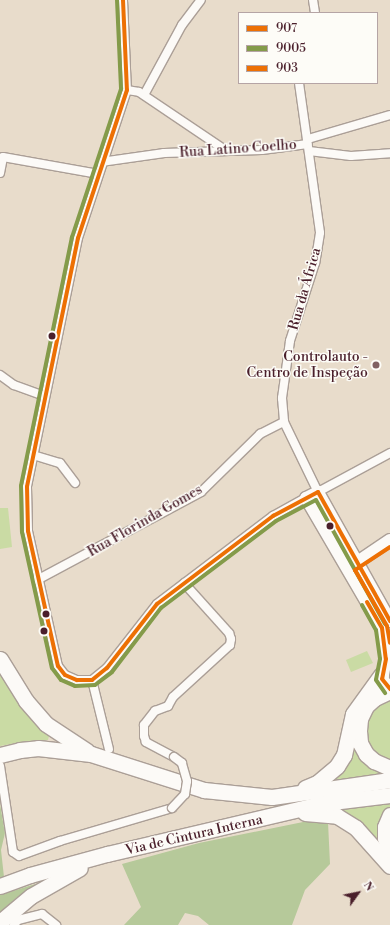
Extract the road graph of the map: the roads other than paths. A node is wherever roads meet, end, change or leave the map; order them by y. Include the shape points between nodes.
1 (123, 0) edge
2 (202, 0) edge
3 (313, 0) edge
4 (315, 12) edge
5 (299, 84) edge
6 (127, 90) junction
7 (144, 95) junction
8 (390, 115) edge
9 (308, 145) junction
10 (225, 150) junction
11 (390, 153) edge
12 (101, 162) junction
13 (0, 173) edge
14 (98, 174) junction
15 (0, 375) edge
16 (45, 396) junction
17 (284, 422) junction
18 (390, 453) edge
19 (33, 455) junction
20 (75, 483) dead end
21 (318, 492) junction
22 (306, 498) junction
23 (390, 540) edge
24 (352, 565) junction
25 (37, 580) junction
26 (184, 584) junction
27 (390, 621) edge
28 (0, 659) edge
29 (385, 667) edge
30 (92, 680) junction
31 (390, 690) edge
32 (109, 749) dead end
33 (92, 754) junction
34 (0, 755) edge
35 (0, 766) edge
36 (390, 768) edge
37 (390, 780) edge
38 (289, 794) junction
39 (390, 795) edge
40 (284, 814) junction
41 (390, 815) edge
42 (136, 849) junction
43 (389, 862) edge
44 (0, 886) edge
45 (0, 922) edge
46 (14, 925) edge
47 (56, 925) edge

1 - 6 street
2 - 7 street via 182,24
3 - 4 street
5 - 9 street, Rua da África
6 - 7 street
6 - 12 street
7 - 10 street
8 - 9 street, Rua Latino Coelho
9 - 10 street, Rua Latino Coelho via 262,150
9 - 11 street via 351,156
9 - 17 street, Rua da África via 320,233 315,263 290,341 282,398
10 - 12 street, Rua Latino Coelho via 164,153
12 - 14 street
13 - 14 street via 3,158
14 - 16 street via 78,238
15 - 16 street via 14,385
16 - 19 street
17 - 21 street, Rua da África
17 - 25 street, Rua Florinda Gomes via 260,434 201,492
18 - 21 street
19 - 20 street via 60,463
19 - 25 street via 27,487 28,531
21 - 22 main road
21 - 24 main road
22 - 24 main road
22 - 26 street via 273,516
23 - 24 main road
24 - 27 main road
24 - 29 main road via 382,628
25 - 30 street via 58,666 65,675 77,680
26 - 30 street via 157,604 108,668
26 - 35 street, bridge via 229,633 231,639 230,645 173,697 168,706 155,711 144,725 144,736 151,746 182,763 187,781 185,794 172,808 60,840 19,856 13,852
28 - 33 highway via 26,701 46,724
29 - 31 main road via 384,684
29 - 38 highway via 352,714 344,755 337,766 317,783
30 - 32 street
31 - 36 highway via 366,706 360,719 359,731 360,743 366,754 374,761
33 - 34 highway via 38,748
33 - 38 highway, Via de Cintura Interna via 204,790 272,797
37 - 38 highway, Via de Cintura Interna
39 - 40 highway, Via de Cintura Interna via 324,803
40 - 42 highway, Via de Cintura Interna
40 - 43 highway via 316,812 336,816 356,828
41 - 43 highway via 385,827
42 - 44 highway, Via de Cintura Interna via 30,875
42 - 45 highway via 88,864 49,884 16,907
46 - 47 street via 18,920 42,914

